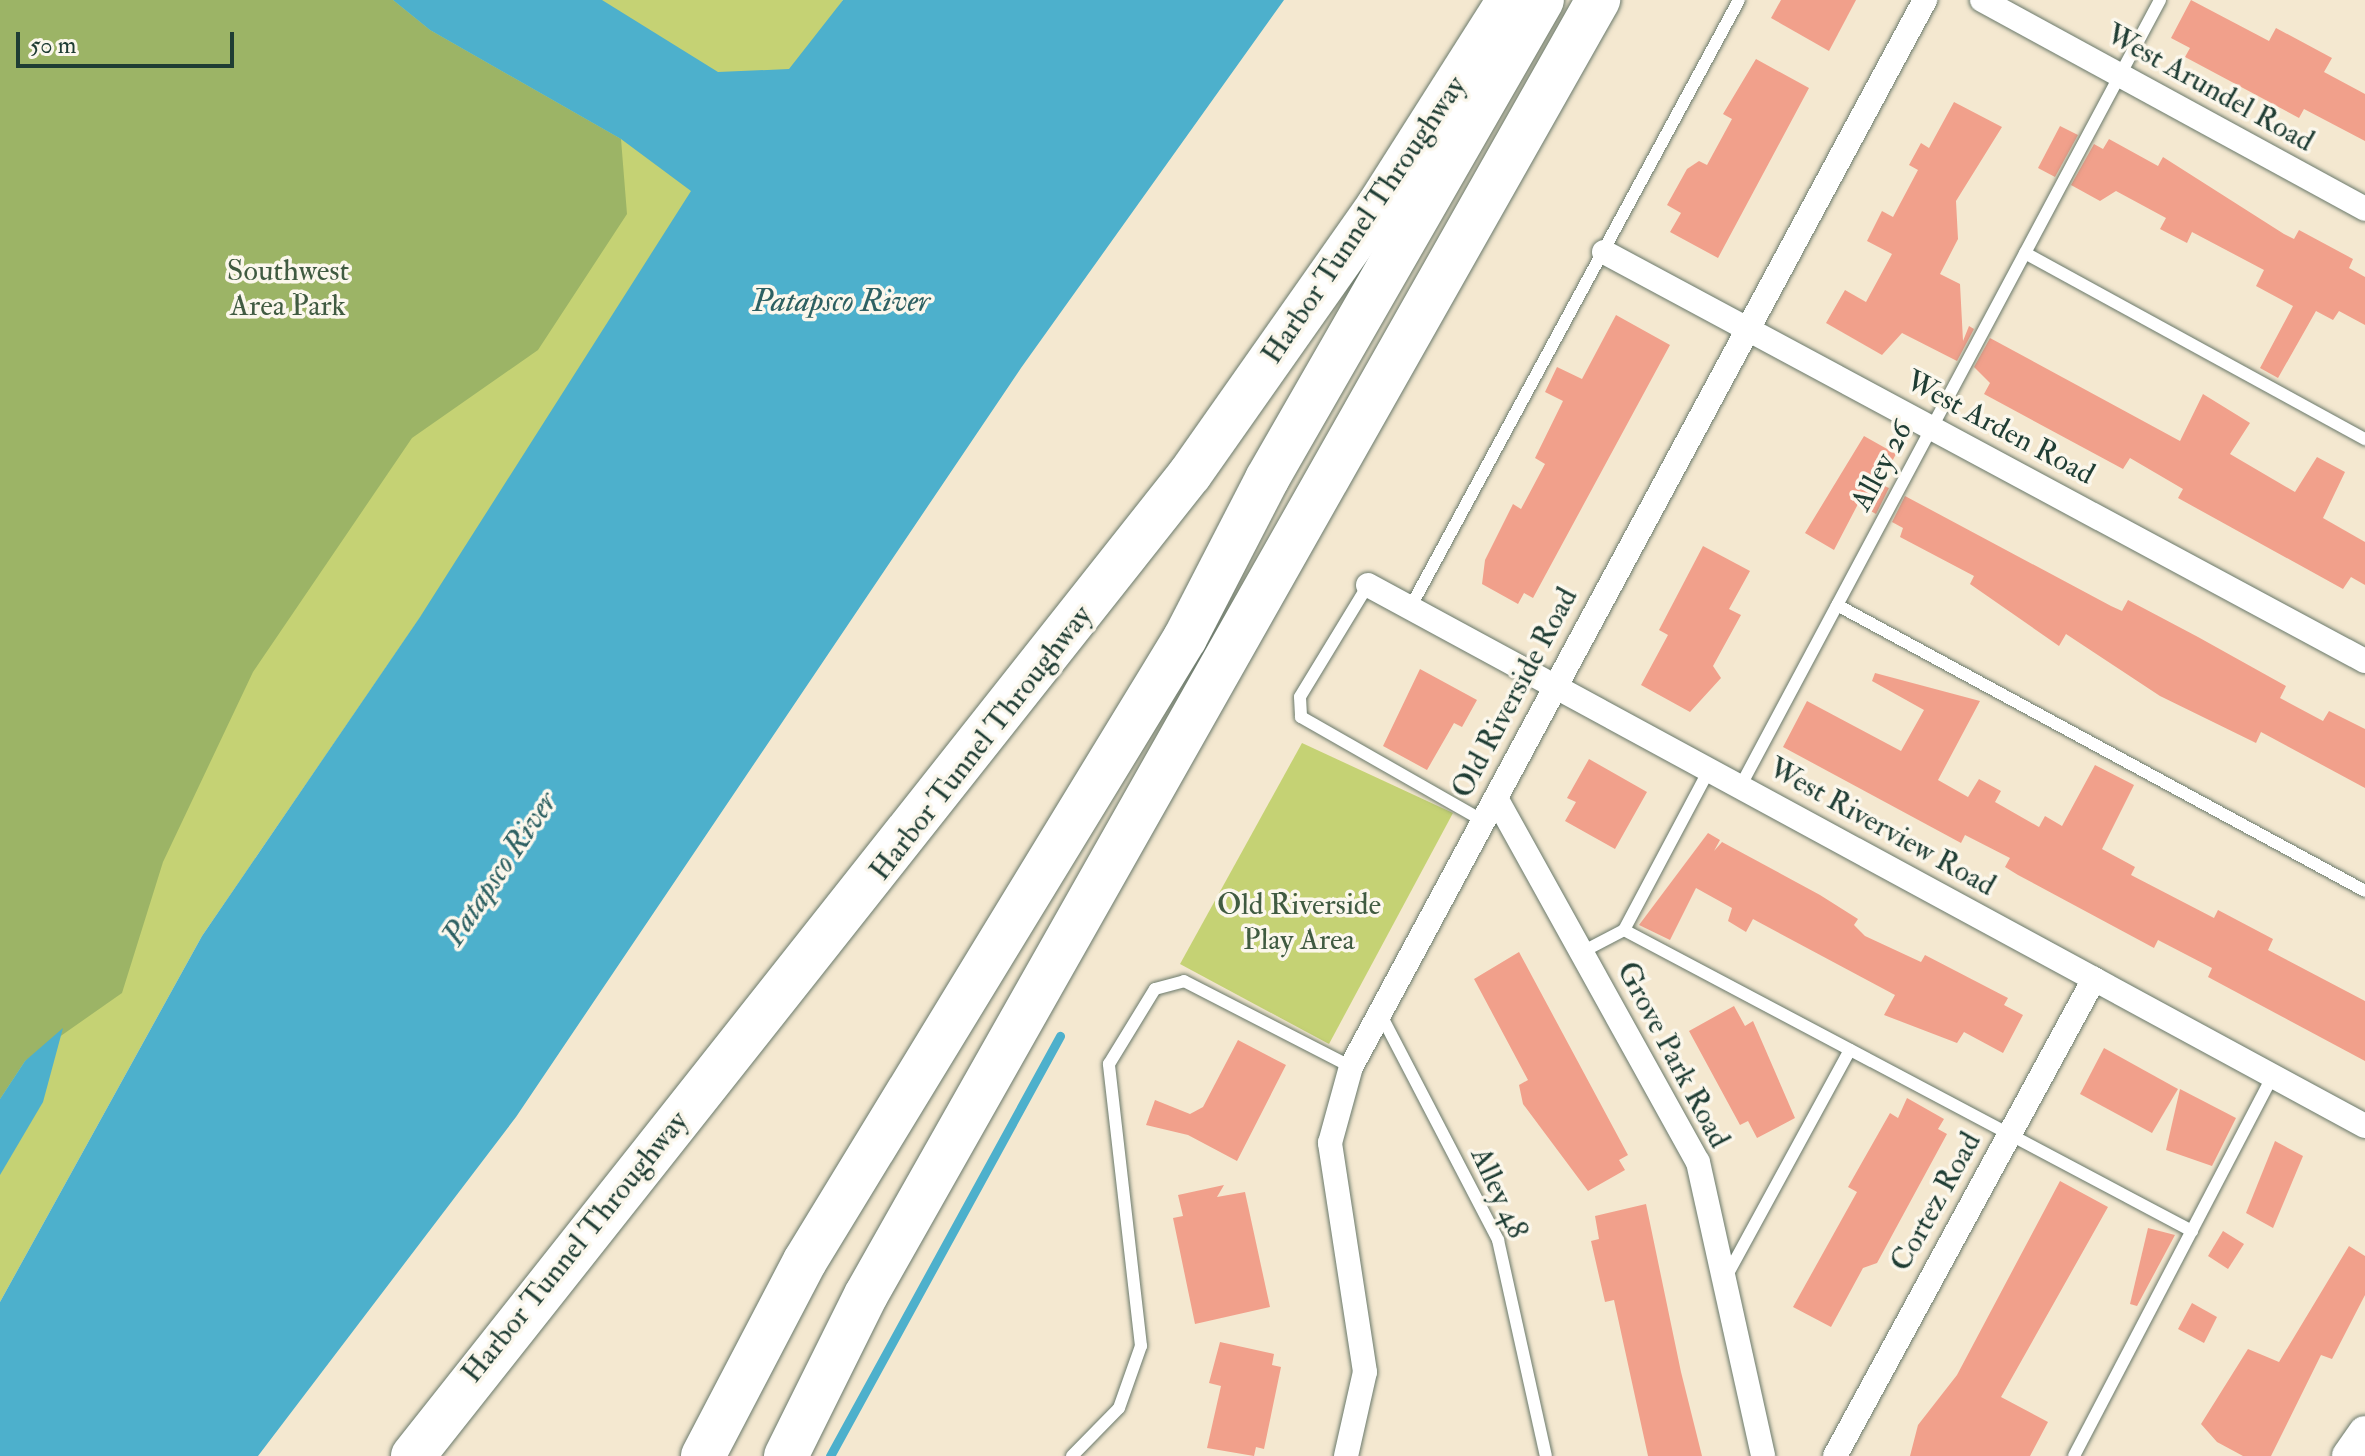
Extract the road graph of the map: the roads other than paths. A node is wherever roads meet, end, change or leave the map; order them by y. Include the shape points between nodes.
1 (1509, 0) edge
2 (1542, 0) edge
3 (1598, 0) edge
4 (1739, 0) edge
5 (1925, 0) edge
6 (1982, 0) edge
7 (2160, 0) edge
8 (2120, 75) junction
9 (2365, 209) edge
10 (1604, 252) junction
11 (2025, 253) junction
12 (1748, 329) junction
13 (1932, 428) junction
14 (2365, 439) edge
15 (1368, 585) joint
16 (1837, 605) junction
17 (1410, 608) junction
18 (2365, 661) edge
19 (1555, 687) junction
20 (1709, 770) junction
21 (1740, 787) junction
22 (1496, 798) junction
23 (1483, 821) junction
24 (2365, 891) edge
25 (1624, 930) junction
26 (1582, 952) junction
27 (2094, 979) junction
28 (1379, 1012) junction
29 (1850, 1050) junction
30 (1351, 1067) junction
31 (2273, 1076) junction
32 (2365, 1125) edge
33 (2010, 1134) junction
34 (2192, 1231) junction
35 (1724, 1281) junction
36 (866, 1295) junction
37 (2365, 1433) edge
38 (413, 1456) edge
39 (703, 1456) edge
40 (761, 1456) edge
41 (786, 1456) edge
42 (1072, 1456) edge
43 (1346, 1456) edge
44 (1546, 1456) edge
45 (1763, 1456) edge
46 (1835, 1456) edge
47 (2074, 1456) edge
48 (2349, 1456) edge

1 - 38 highway, Harbor Tunnel Throughway via 1379,205 1077,624 468,1378
2 - 39 highway, Harbor Tunnel Throughway via 1267,479 1185,638 805,1261
3 - 36 highway
4 - 10 lane
5 - 12 street, Old Riverside Road
6 - 8 street, West Arundel Road
7 - 8 lane, Alley 26
8 - 9 street, West Arundel Road
8 - 11 lane, Alley 26
10 - 12 street, West Arden Road
10 - 17 lane
11 - 13 lane, Alley 26
11 - 14 lane
12 - 13 street, West Arden Road
12 - 19 street, Old Riverside Road
13 - 16 lane, Alley 26
13 - 18 street, West Arden Road
15 - 17 street, West Riverview Road
15 - 23 lane via 1300,697 1301,717
16 - 21 lane, Alley 26
16 - 24 lane
17 - 19 street, West Riverview Road
19 - 20 street, West Riverview Road
19 - 22 street, Old Riverside Road
20 - 21 street, West Riverview Road
20 - 25 lane
21 - 27 street, West Riverview Road
22 - 23 street, Old Riverside Road
22 - 26 street, Grove Park Road
23 - 28 street, Old Riverside Road
25 - 26 lane
25 - 29 lane
26 - 35 street, Grove Park Road via 1698,1162
27 - 31 street, West Riverview Road
27 - 33 street, Cortez Road
28 - 30 street, Old Riverside Road
28 - 44 lane, Alley 48 via 1498,1240
29 - 33 lane
29 - 35 lane
30 - 42 lane via 1184,981 1155,989 1109,1064 1141,1346 1119,1408
30 - 43 street, Old Riverside Road via 1330,1143 1364,1348
31 - 32 street, West Riverview Road
31 - 34 lane
33 - 34 lane
33 - 46 street, Cortez Road
34 - 47 lane
35 - 45 street, Grove Park Road
36 - 40 highway via 800,1386
36 - 41 highway
37 - 48 main road

